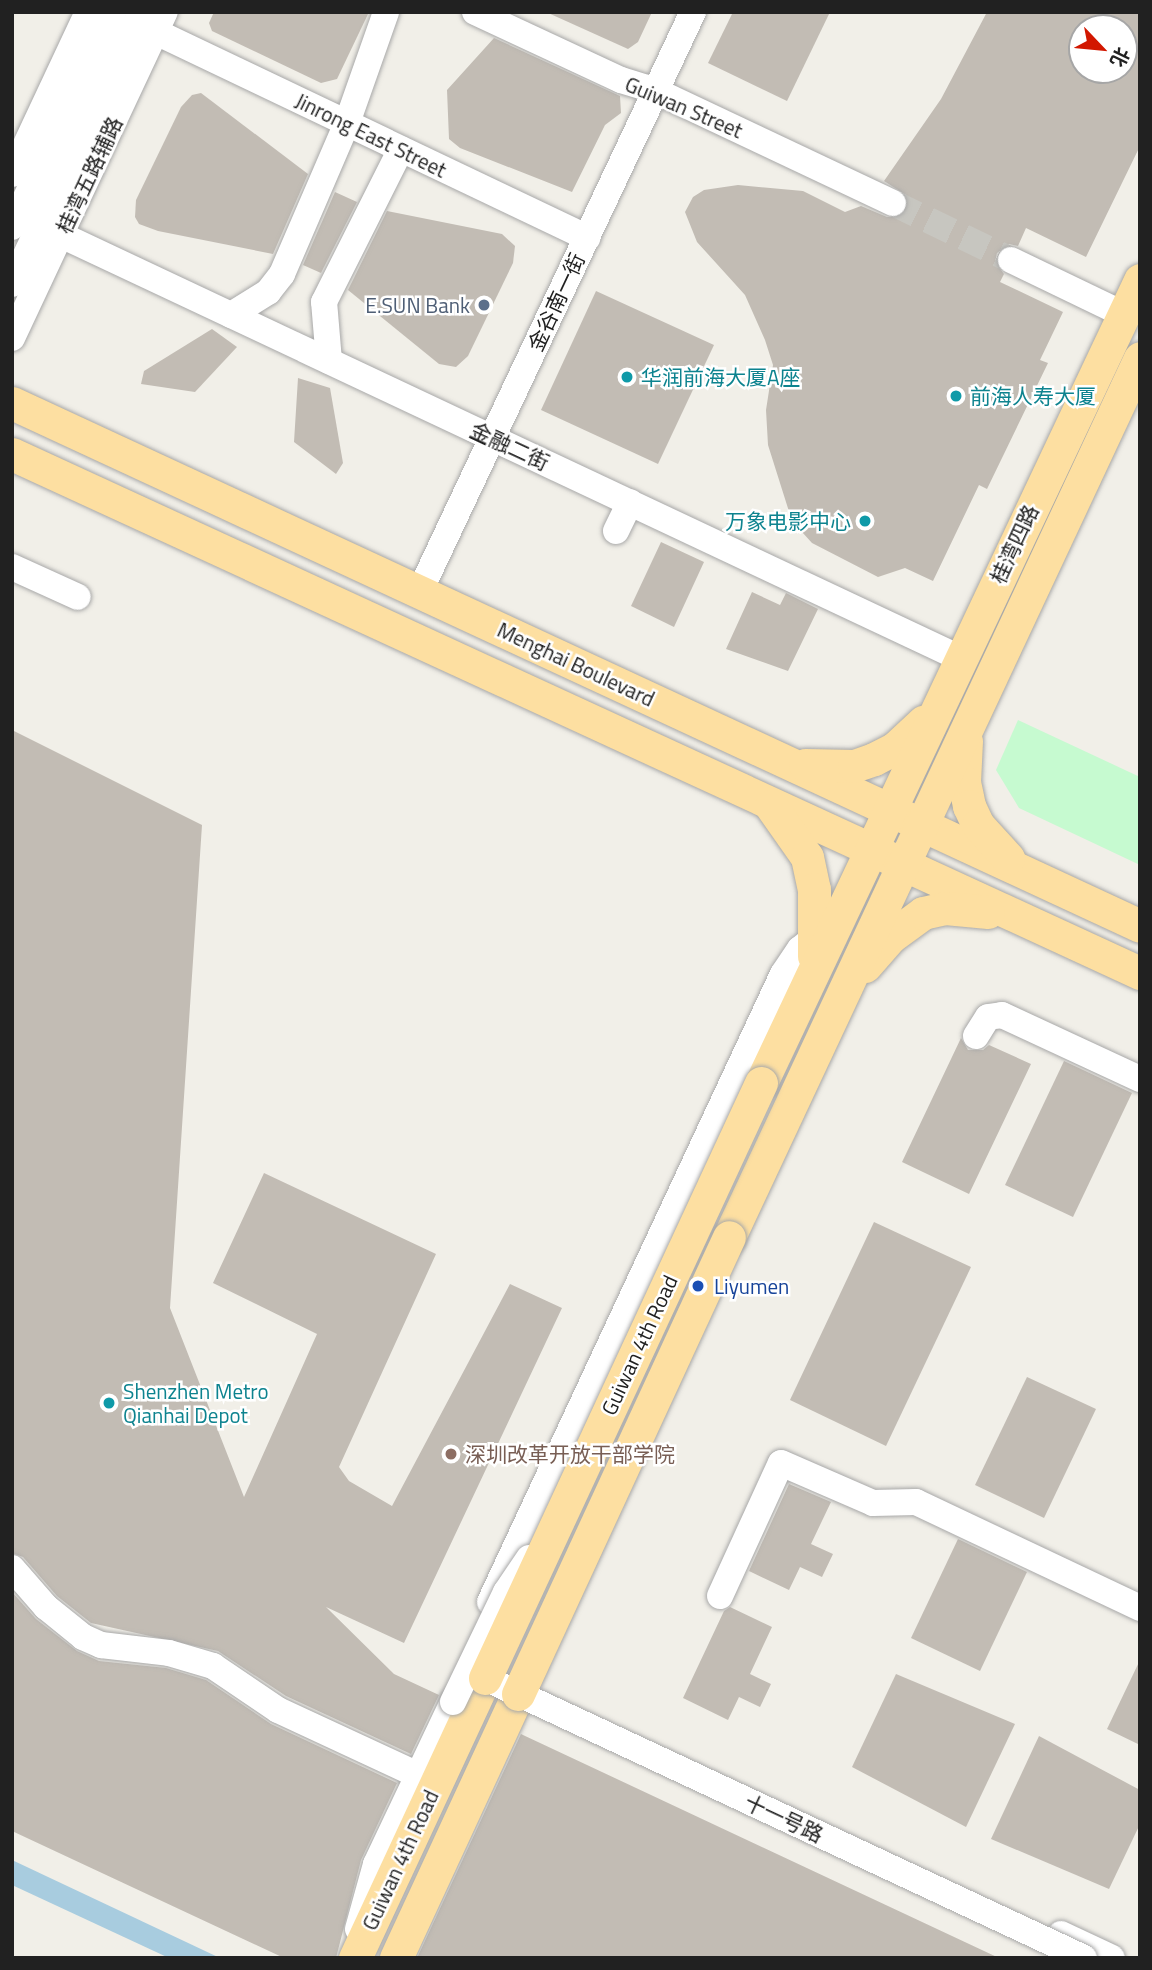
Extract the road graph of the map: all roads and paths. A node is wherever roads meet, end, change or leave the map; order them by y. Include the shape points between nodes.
1 (88, 12) edge
2 (113, 12) edge
3 (386, 12) edge
4 (475, 12) edge
5 (693, 12) edge
6 (154, 19) edge
7 (656, 91) junction
8 (347, 123) junction
9 (401, 149) junction
10 (12, 174) edge
11 (886, 200) tunnel mouth
12 (12, 227) edge
13 (61, 235) junction
14 (587, 238) junction
15 (1011, 260) tunnel mouth
16 (1140, 280) edge
17 (12, 284) edge
18 (1123, 314) junction
19 (231, 315) junction
20 (12, 338) edge
21 (1140, 358) edge
22 (329, 361) junction
23 (12, 403) edge
24 (492, 438) junction
25 (12, 454) edge
26 (630, 502) junction
27 (616, 531) dead end
28 (12, 567) edge
29 (420, 592) junction
30 (78, 597) dead end
31 (960, 658) junction
32 (936, 708) junction
33 (968, 723) junction
34 (785, 761) junction
35 (766, 801) junction
36 (888, 809) junction
37 (920, 824) junction
38 (870, 848) junction
39 (902, 863) junction
40 (1023, 872) junction
41 (1019, 917) junction
42 (1140, 926) edge
43 (825, 929) junction
44 (1140, 973) edge
45 (844, 989) junction
46 (976, 1036) dead end
47 (1139, 1077) edge
48 (12, 1568) edge
49 (720, 1596) dead end
50 (1140, 1608) edge
51 (477, 1674) junction
52 (518, 1694) junction
53 (461, 1706) junction
54 (418, 1775) junction
55 (479, 1779) junction
56 (354, 1958) edge
57 (396, 1958) edge
58 (412, 1958) edge
59 (1084, 1958) edge
60 (1112, 1958) edge

1 - 10 street
2 - 12 street
3 - 8 street
4 - 7 street, Guiwan Street via 621,80
5 - 7 street, 金谷南一街
6 - 8 street, Jinrong East Street
6 - 13 street, 桂湾五路辅路
6 - 17 street
7 - 11 street, Guiwan Street
7 - 14 street, 金谷南一街
8 - 9 street, Jinrong East Street
8 - 19 street via 278,281
9 - 14 street, Jinrong East Street
9 - 22 street via 324,302
13 - 19 street, 金融二街
13 - 20 street, 桂湾五路辅路
14 - 24 street, 金谷南一街
15 - 18 street
16 - 18 main road, 桂湾四路
18 - 31 main road, 桂湾四路
19 - 22 street, 金融二街
21 - 33 main road, 桂湾四路
22 - 24 street, 金融二街
23 - 29 main road, Menghai Boulevard
24 - 26 street, 金融二街
24 - 29 street, 金谷南一街
25 - 35 main road
26 - 27 street
26 - 31 street, 金融二街 via 773,582
28 - 30 street
29 - 34 main road, Menghai Boulevard
31 - 32 main road, 桂湾四路
32 - 34 main road via 910,736 874,759 834,767
32 - 36 main road, 桂湾四路
33 - 37 main road, 桂湾四路
33 - 40 main road via 964,782 969,806 987,838
34 - 36 main road, Menghai Boulevard
35 - 38 main road
35 - 43 main road via 807,857
36 - 37 main road, Menghai Boulevard
36 - 38 main road, Guiwan 4th Road
37 - 39 main road, Guiwan 4th Road
37 - 40 main road, Menghai Boulevard
38 - 39 main road
38 - 43 main road, Guiwan 4th Road
39 - 41 main road
39 - 45 main road, Guiwan 4th Road
40 - 42 main road, Menghai Boulevard
41 - 44 main road
41 - 45 main road via 969,909 923,913 890,938
43 - 51 main road, Guiwan 4th Road, bridge via 814,969 564,1507
43 - 60 street via 792,960 774,992 464,1656
45 - 52 main road, Guiwan 4th Road, bridge
46 - 47 street via 988,1017 1002,1015
48 - 54 street via 46,1607 83,1637 101,1645 169,1653 214,1666 278,1710
49 - 50 street via 781,1462 873,1503 916,1502
51 - 52 street, 十一号路, bridge
51 - 53 main road, Guiwan 4th Road
52 - 55 main road, Guiwan 4th Road
52 - 59 street, 十一号路, bridge
53 - 54 street
53 - 56 main road, Guiwan 4th Road
54 - 56 street via 376,1864
55 - 57 main road, Guiwan 4th Road
55 - 58 street via 470,1835

